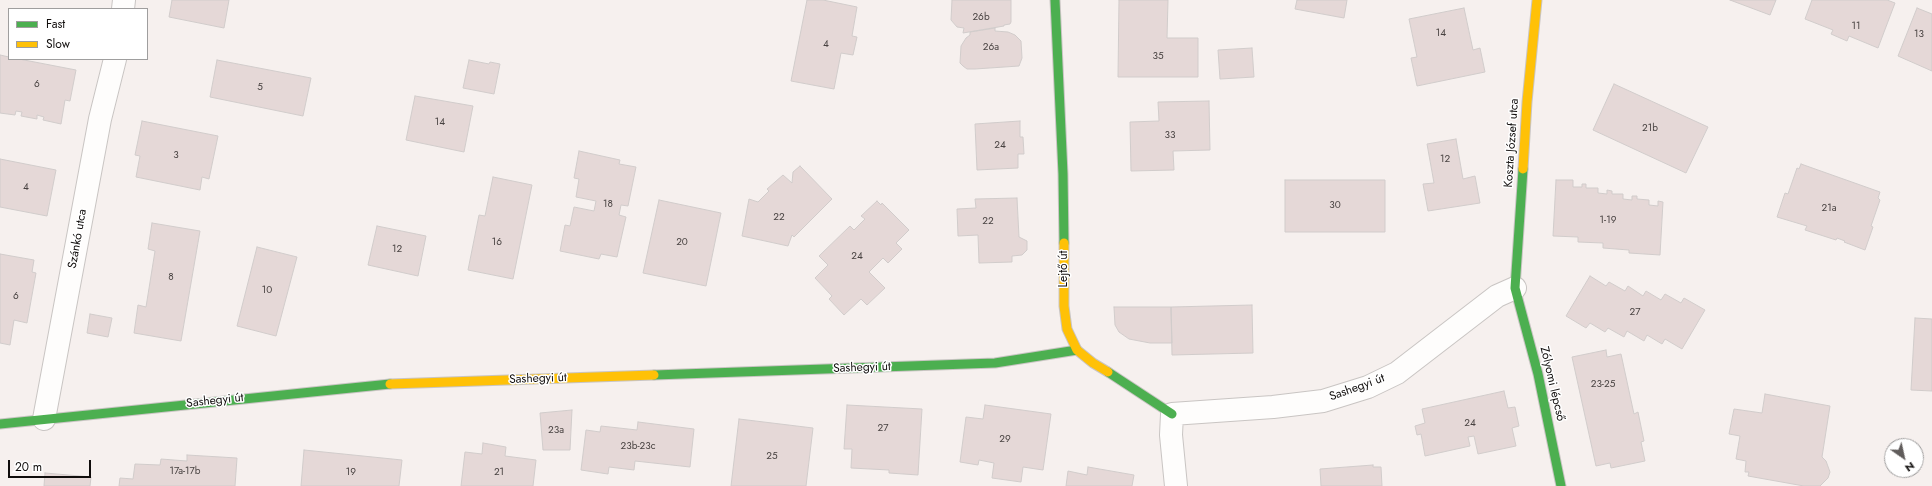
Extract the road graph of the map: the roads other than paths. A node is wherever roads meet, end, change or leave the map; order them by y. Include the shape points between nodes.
1 (1055, 0) edge
2 (1537, 0) edge
3 (115, 60) edge
4 (1515, 288) junction
5 (1077, 350) junction
6 (1172, 414) junction
7 (44, 419) junction
8 (0, 424) edge
9 (1176, 486) edge
10 (1561, 486) edge

1 - 5 street, Lejtő út via 1063,174 1064,306 1067,329
2 - 4 street, Koszta József utca via 1527,102
3 - 7 street, Szánkó utca via 100,119
4 - 6 street, Sashegyi út via 1498,296 1397,373 1368,387 1323,401
4 - 10 street, Zólyomi lépcső via 1538,374
5 - 6 street, Lejtő út
5 - 7 street, Sashegyi út via 996,363 380,384
6 - 9 street via 1171,435
7 - 8 street, Sashegyi út

